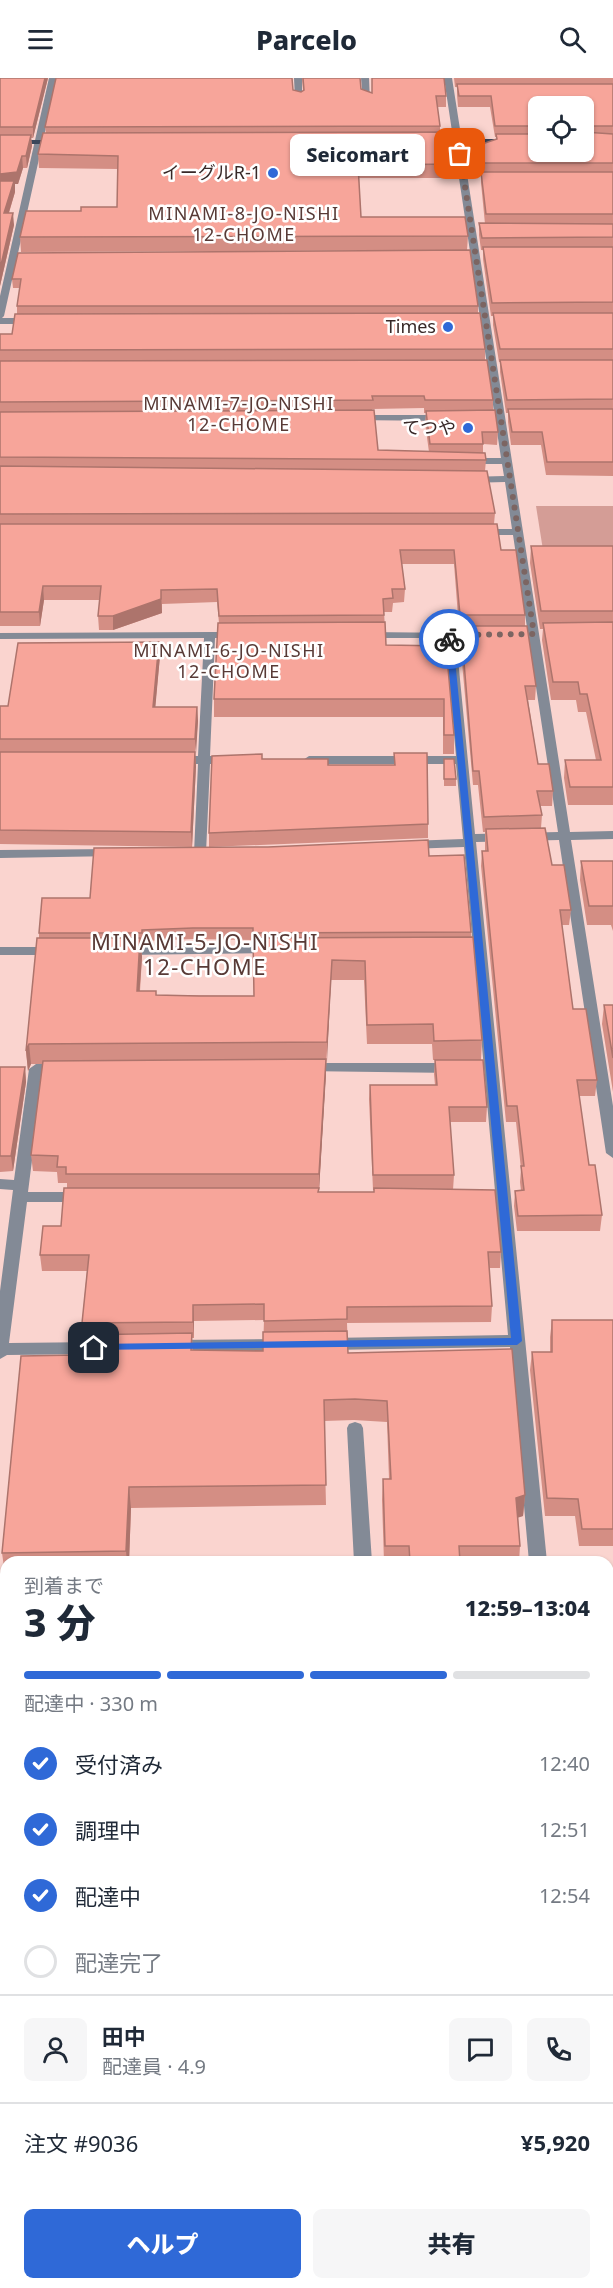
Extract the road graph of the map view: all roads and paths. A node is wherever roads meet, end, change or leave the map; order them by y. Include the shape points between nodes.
1 (53, 78) edge
2 (298, 78) edge
3 (365, 78) edge
4 (448, 78) edge
5 (299, 99) edge
6 (367, 100) edge
7 (416, 141) edge
8 (458, 141) junction
9 (528, 141) edge
10 (0, 142) edge
11 (39, 142) junction
12 (73, 142) edge
13 (16, 188) edge
14 (28, 188) junction
15 (462, 255) edge
16 (479, 255) junction
17 (24, 257) edge
18 (13, 259) junction
19 (0, 262) edge
20 (0, 316) edge
21 (0, 321) edge
22 (48, 321) edge
23 (473, 321) edge
24 (489, 321) junction
25 (497, 367) junction
26 (478, 368) edge
27 (505, 417) junction
28 (343, 418) edge
29 (462, 418) edge
30 (485, 418) edge
31 (452, 461) edge
32 (508, 461) junction
33 (511, 479) junction
34 (451, 480) edge
35 (466, 532) edge
36 (519, 532) junction
37 (470, 634) edge
38 (210, 635) junction
39 (246, 635) edge
40 (354, 635) edge
41 (450, 635) junction
42 (0, 636) edge
43 (168, 760) edge
44 (204, 760) junction
45 (239, 760) edge
46 (298, 760) edge
47 (461, 760) junction
48 (565, 835) junction
49 (613, 835) edge
50 (469, 840) junction
51 (398, 846) edge
52 (129, 853) edge
53 (199, 853) edge
54 (0, 854) edge
55 (288, 950) edge
56 (0, 951) edge
57 (72, 951) edge
58 (108, 951) edge
59 (72, 1068) edge
60 (287, 1068) edge
61 (479, 1068) junction
62 (613, 1153) edge
63 (0, 1184) edge
64 (20, 1191) junction
65 (102, 1197) edge
66 (517, 1341) junction
67 (317, 1344) edge
68 (294, 1345) edge
69 (118, 1347) edge
70 (153, 1347) edge
71 (0, 1350) edge
72 (355, 1428) dead end
73 (363, 1556) edge
74 (537, 1556) edge

1 - 11 street
2 - 5 street
3 - 6 street
4 - 8 street via 456,92
7 - 8 main road
8 - 9 main road
8 - 16 street
10 - 11 main road
11 - 12 main road
11 - 14 street
13 - 14 street
14 - 18 street
15 - 16 street
16 - 24 street
17 - 18 street
18 - 19 street
18 - 20 street
21 - 22 street
23 - 24 street
24 - 25 street
25 - 26 street
25 - 27 street
27 - 30 street
27 - 32 street
28 - 29 street
31 - 32 street
32 - 33 street
33 - 34 street
33 - 36 street
35 - 36 street
36 - 48 street via 527,558 534,634
37 - 41 street
38 - 39 street
38 - 42 street
38 - 44 street
40 - 41 street
41 - 47 street
43 - 44 street
44 - 45 street
44 - 53 street
46 - 47 street
47 - 50 street
48 - 49 street
48 - 50 street
48 - 62 street
50 - 51 street
50 - 61 street
52 - 54 street
55 - 58 street
56 - 57 street
59 - 64 street via 36,1068
60 - 61 street
61 - 66 street
63 - 64 street
64 - 65 street
64 - 71 street
66 - 67 street
66 - 74 street
68 - 70 street
69 - 71 street
72 - 73 street

